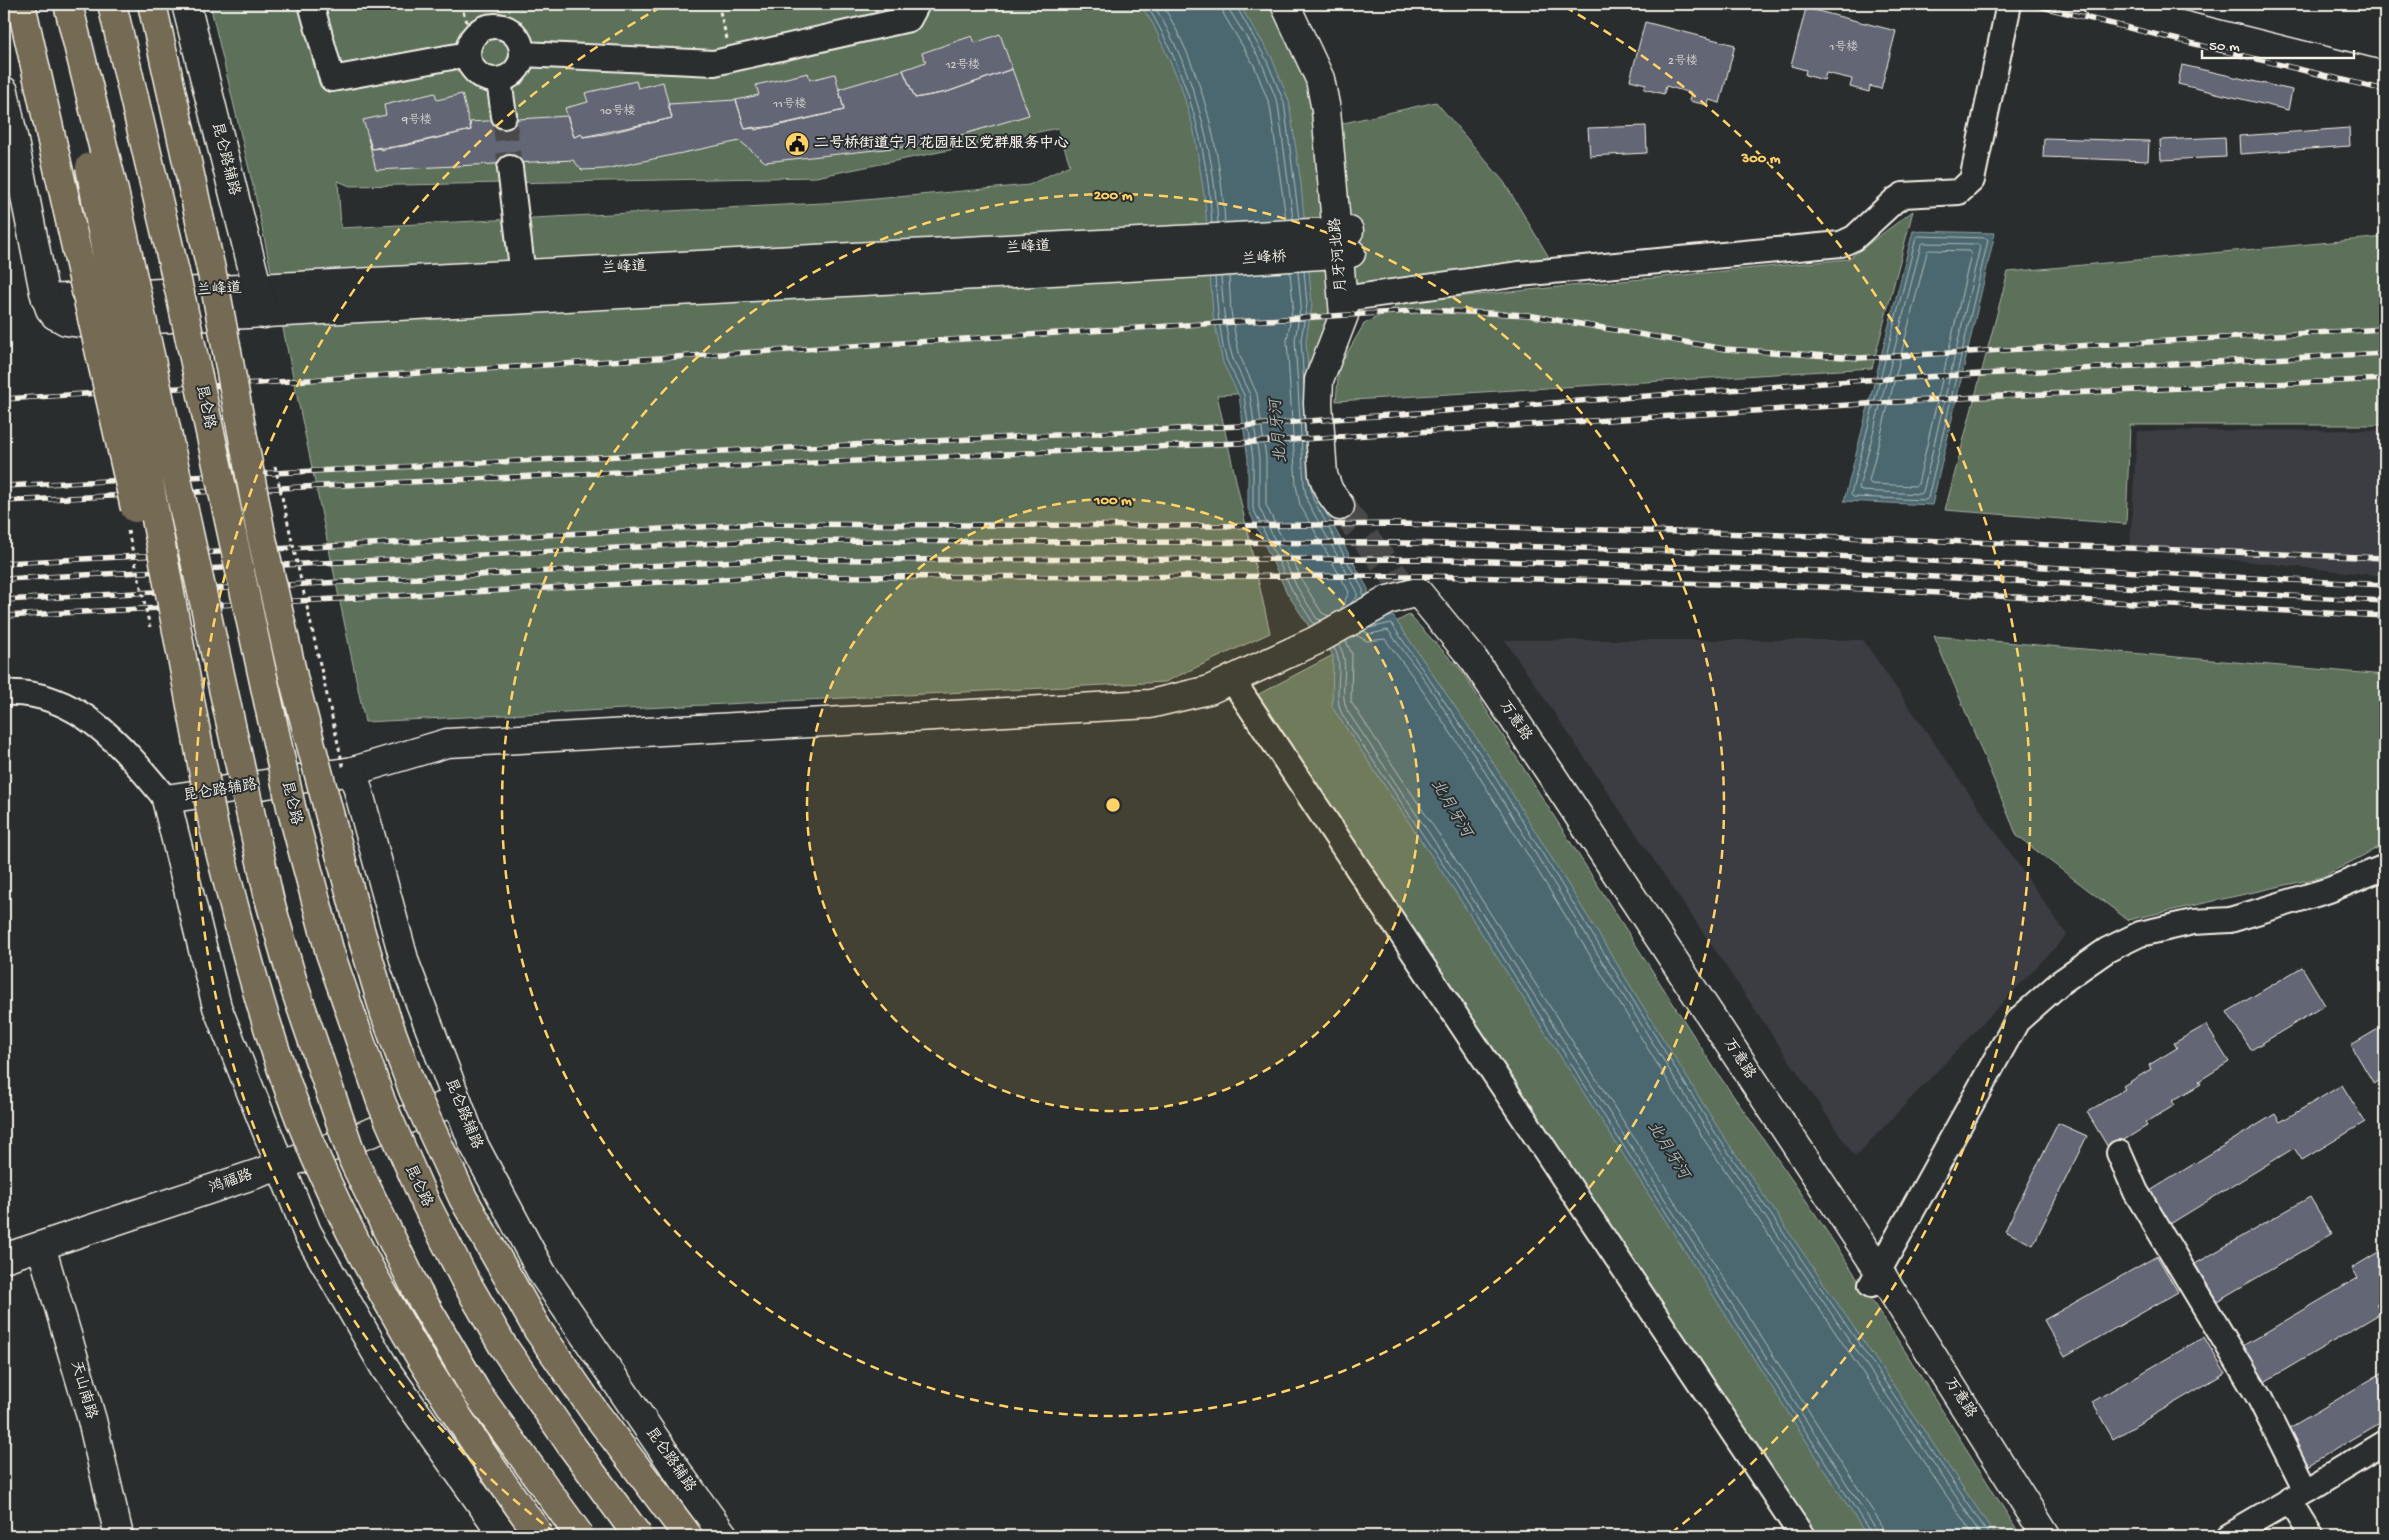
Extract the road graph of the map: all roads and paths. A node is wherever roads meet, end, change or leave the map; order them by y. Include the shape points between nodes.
1 (21, 4) edge
2 (59, 4) edge
3 (68, 4) edge
4 (112, 4) edge
5 (152, 4) edge
6 (186, 4) edge
7 (311, 4) edge
8 (460, 4) edge
9 (718, 4) edge
10 (918, 4) edge
11 (1285, 4) edge
12 (1293, 4) edge
13 (2009, 4) edge
14 (2096, 4) edge
15 (470, 46) junction
16 (522, 54) junction
17 (732, 59) junction
18 (2385, 76) edge
19 (499, 80) junction
20 (4, 91) edge
21 (504, 116) tunnel mouth
22 (510, 168) tunnel mouth
23 (1338, 243) junction
24 (1201, 251) joint
25 (524, 287) junction
26 (181, 298) junction
27 (1349, 298) junction
28 (261, 301) junction
29 (1325, 404) dead end
30 (1329, 455) dead end
31 (274, 465) dead end
32 (261, 534) junction
33 (1231, 678) junction
34 (294, 681) junction
35 (4, 693) edge
36 (334, 728) dead end
37 (353, 771) junction
38 (166, 800) junction
39 (213, 822) junction
40 (2385, 867) edge
41 (330, 953) junction
42 (457, 1102) junction
43 (2119, 1153) dead end
44 (280, 1166) junction
45 (41, 1246) junction
46 (4, 1258) edge
47 (1875, 1278) junction
48 (2385, 1443) edge
49 (2298, 1495) junction
50 (119, 1536) edge
51 (504, 1536) edge
52 (540, 1536) edge
53 (580, 1536) edge
54 (638, 1536) edge
55 (688, 1536) edge
56 (724, 1536) edge
57 (1802, 1536) edge
58 (2027, 1536) edge
59 (2046, 1536) edge
60 (2229, 1536) edge
61 (2311, 1536) edge

1 - 39 highway, bridge via 146,556
2 - 39 highway, bridge
3 - 53 highway, bridge via 114,191 269,898 317,1057 354,1162 418,1293 478,1393
4 - 26 highway, 昆仑路, bridge
5 - 32 highway, bridge via 216,292
6 - 28 street, 昆仑路辅路
7 - 15 street via 332,79
8 - 15 path
9 - 17 path
10 - 17 street via 908,19
11 - 23 street, 月牙河北路 via 1307,48 1324,94
12 - 23 street, 月牙河北路 via 1329,80
13 - 27 street via 1972,180 1959,192 1903,195 1854,238 1841,244 1519,274
14 - 18 street
15 - 16 street via 486,27 504,27 517,37
15 - 19 street via 474,70 481,76
16 - 17 street via 714,63
16 - 19 street via 515,71
19 - 21 street
20 - 28 street, 兰峰道 via 50,307 66,321 80,323
22 - 25 street
23 - 24 street, 兰峰桥
23 - 27 street, 月牙河北路
24 - 25 street, 兰峰道
25 - 28 street, 兰峰道
26 - 32 highway, bridge
26 - 41 highway, 昆仑路, bridge via 291,807
27 - 29 street, 月牙河北路 via 1355,315 1325,382
27 - 30 street, 月牙河北路 via 1319,380 1318,391 1323,475 1329,490 1346,507 1332,478
31 - 36 path, bridge
32 - 34 highway, bridge
33 - 37 street via 1209,690 1150,704 447,743
33 - 47 street, 万意路 via 1315,642 1405,595 1467,666
33 - 57 street
34 - 41 highway, bridge via 308,835
34 - 55 highway, bridge via 361,934 385,1014 413,1090 463,1198 538,1330
35 - 38 street via 24,692 59,703 90,720 129,755
37 - 38 street, 昆仑路辅路
37 - 42 street, 昆仑路辅路 via 405,962
38 - 44 street, 昆仑路辅路 via 217,1007
39 - 52 highway, bridge via 258,992 300,1119 330,1190 368,1266 454,1411
40 - 47 street via 2329,890 2230,920 2193,922 2140,934 2107,950 2061,982 2017,1021
41 - 54 highway, 昆仑路, bridge via 382,1104 426,1204 464,1278 503,1346
42 - 44 street, 鸿福路
42 - 56 street, 昆仑路辅路 via 472,1142 542,1273
43 - 49 street via 2136,1192 2260,1399
44 - 45 street, 鸿福路
44 - 51 street, 昆仑路辅路 via 307,1232 386,1370
45 - 46 street, 鸿福路
45 - 50 street, 天山南路 via 92,1420
47 - 58 street, 万意路
47 - 59 street, 万意路
48 - 49 street
49 - 60 street
49 - 61 street

